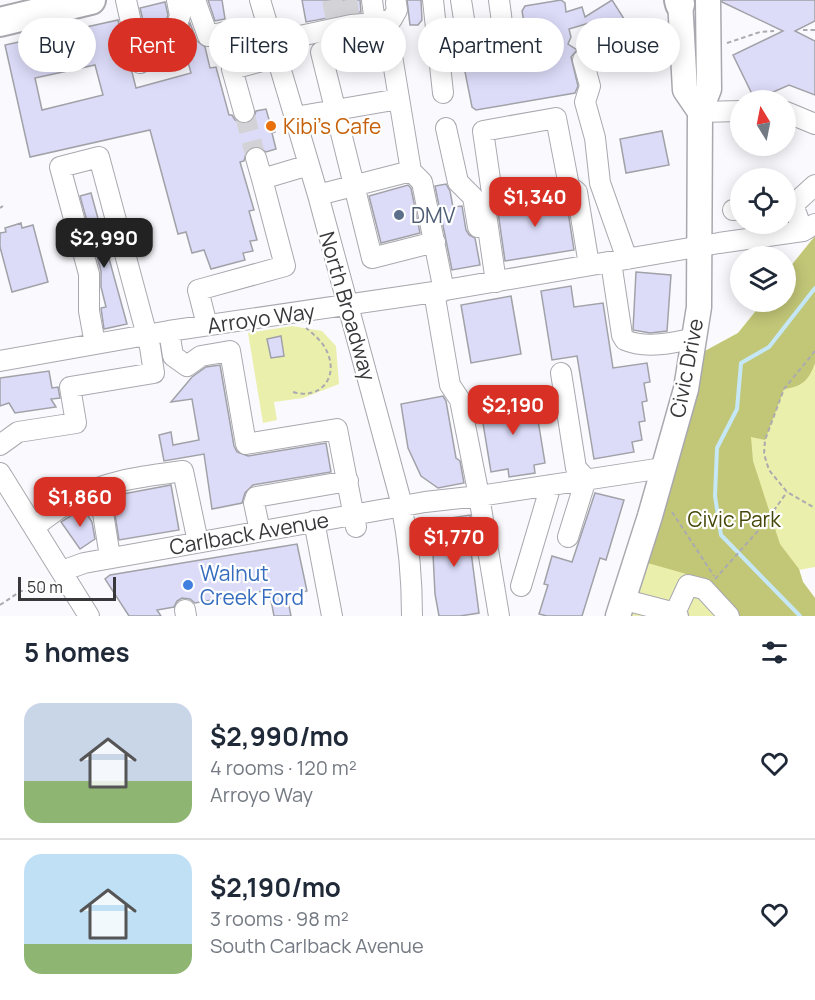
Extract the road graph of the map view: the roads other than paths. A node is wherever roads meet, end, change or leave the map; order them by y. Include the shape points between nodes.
1 (91, 0) edge
2 (126, 0) edge
3 (177, 0) edge
4 (195, 0) edge
5 (260, 0) edge
6 (372, 0) edge
7 (433, 0) edge
8 (460, 0) edge
9 (499, 0) edge
10 (708, 0) edge
11 (680, 1) edge
12 (396, 3) dead end
13 (265, 18) edge
14 (374, 18) edge
15 (393, 18) edge
16 (0, 22) edge
17 (209, 36) edge
18 (233, 72) edge
19 (282, 72) edge
20 (586, 72) edge
21 (443, 93) dead end
22 (399, 99) junction
23 (336, 110) junction
24 (244, 111) tunnel mouth
25 (730, 111) edge
26 (700, 112) junction
27 (796, 116) edge
28 (295, 117) junction
29 (815, 124) edge
30 (446, 128) dead end
31 (256, 158) tunnel mouth
32 (309, 165) junction
33 (411, 171) junction
34 (262, 178) junction
35 (815, 185) edge
36 (354, 186) junction
37 (318, 195) junction
38 (796, 200) edge
39 (796, 213) edge
40 (809, 228) edge
41 (435, 242) junction
42 (699, 246) junction
43 (619, 260) junction
44 (589, 265) junction
45 (491, 282) junction
46 (439, 291) junction
47 (346, 305) junction
48 (207, 325) junction
49 (169, 331) junction
50 (146, 335) junction
51 (695, 338) junction
52 (95, 344) junction
53 (0, 361) edge
54 (561, 373) dead end
55 (0, 445) edge
56 (663, 468) junction
57 (0, 473) edge
58 (586, 479) junction
59 (348, 481) junction
60 (551, 485) junction
61 (99, 488) junction
62 (479, 496) junction
63 (402, 508) junction
64 (314, 521) junction
65 (355, 521) junction
66 (34, 527) junction
67 (260, 531) junction
68 (568, 537) dead end
69 (198, 542) junction
70 (110, 557) junction
71 (62, 571) junction
72 (521, 586) dead end
73 (622, 608) edge
74 (676, 615) edge
75 (76, 616) edge
76 (89, 616) edge
77 (332, 616) edge
78 (412, 616) edge
79 (499, 616) edge
80 (729, 616) edge

1 - 16 highway
2 - 3 street via 145,56 171,42 180,16
4 - 17 street
5 - 13 street, North Broadway
6 - 14 street
7 - 21 street
8 - 9 street via 468,45 497,40 502,35
10 - 26 main road, Civic Drive via 709,89
11 - 26 main road via 685,90
12 - 15 street
18 - 24 street
19 - 28 street, North Broadway
20 - 43 street via 590,86 585,102
22 - 23 street
22 - 23 street via 389,38 321,52
22 - 33 street
23 - 28 street
23 - 36 street
25 - 26 street
26 - 42 main road, Civic Drive
27 - 29 street
28 - 32 street, North Broadway
30 - 45 street via 458,182 473,197
31 - 34 street
32 - 34 street
32 - 37 street, North Broadway
33 - 36 street
33 - 41 street via 422,182
34 - 48 street via 285,266 198,290
35 - 38 street
36 - 37 street
36 - 41 street via 372,258
37 - 47 street, North Broadway
39 - 40 street
40 - 42 street, Arroyo Way
41 - 46 street
42 - 43 street, Arroyo Way
42 - 51 main road, Civic Drive
43 - 44 street, Arroyo Way
43 - 51 street via 625,340 636,344 672,343
44 - 45 street, Arroyo Way
44 - 45 street via 577,192 569,186 556,118 483,131 493,200 485,207
45 - 46 street, Arroyo Way
46 - 47 street, Arroyo Way
46 - 62 street via 450,385 460,400
47 - 48 street, Arroyo Way
47 - 63 street, North Broadway
48 - 49 street, Arroyo Way
49 - 50 street, Arroyo Way
49 - 59 street via 173,356 187,366 201,356 230,351 246,444 338,429
50 - 52 street, Arroyo Way
50 - 52 street via 99,157 60,167 89,274 89,311
50 - 55 street via 153,373 70,387 76,423 18,432
51 - 56 main road, Civic Drive via 686,389
52 - 53 street, Arroyo Way
54 - 58 street via 576,468
56 - 58 street, Carlback Avenue
56 - 73 main road, Civic Drive
57 - 66 street
58 - 60 street, Carlback Avenue
58 - 68 street
59 - 65 street
59 - 67 street via 256,497
60 - 62 street, Carlback Avenue
60 - 72 street
61 - 66 street via 72,500
61 - 69 street via 183,471
61 - 70 street
62 - 63 street, Carlback Avenue
62 - 79 street
63 - 65 street, Carlback Avenue
63 - 78 street, North Broadway
64 - 65 street, Carlback Avenue
64 - 67 street, Carlback Avenue
64 - 77 street
66 - 71 street
67 - 69 street, Carlback Avenue
69 - 70 street, Carlback Avenue
70 - 71 street, Carlback Avenue
71 - 75 street
71 - 76 street
73 - 74 street
74 - 80 street via 688,585 704,589

